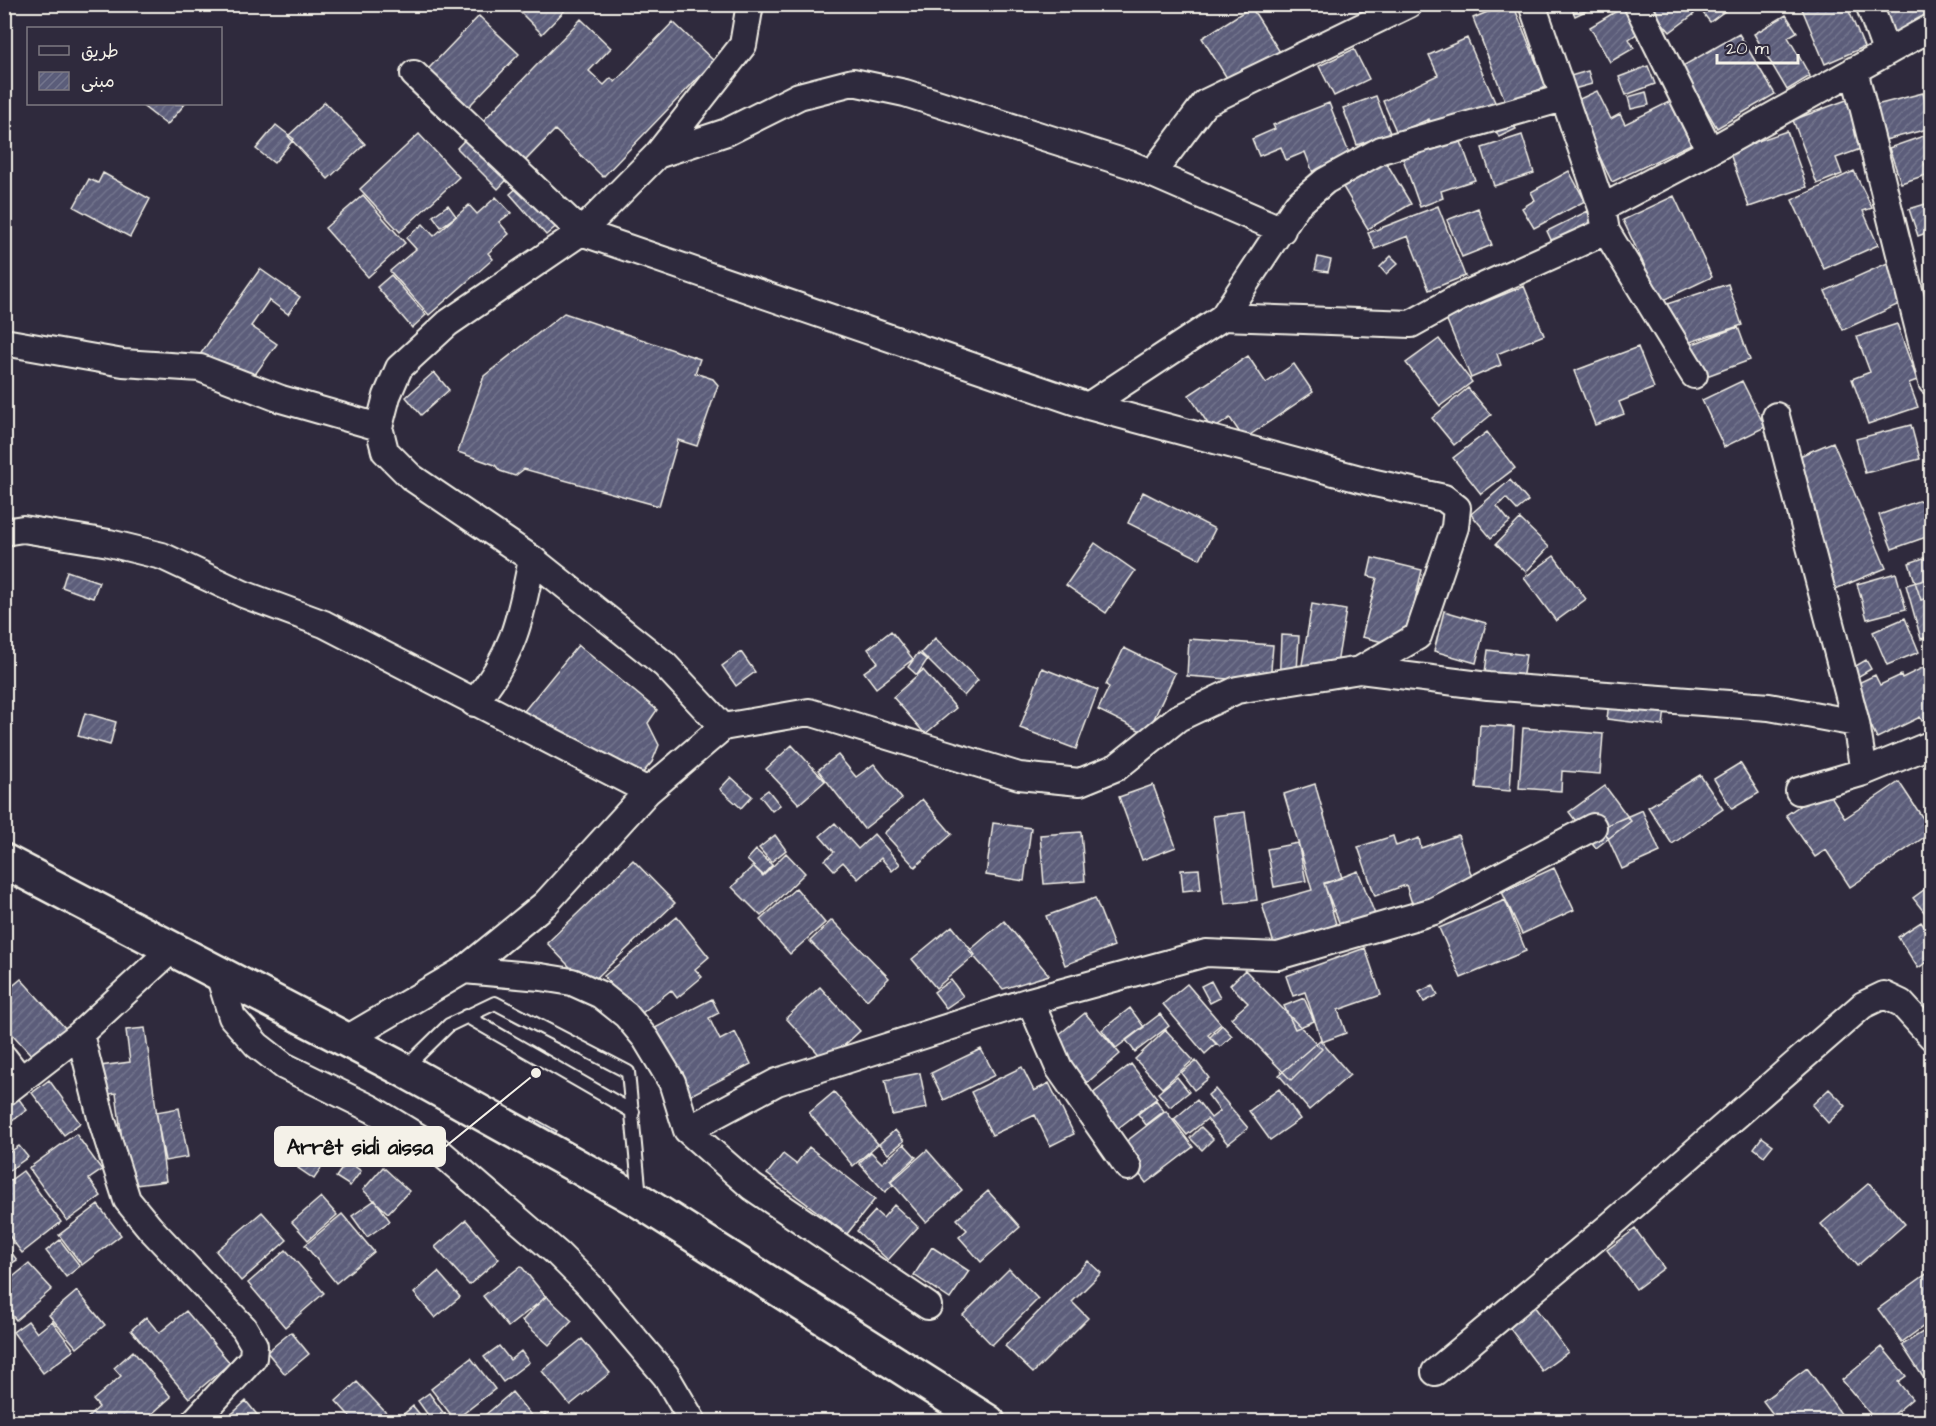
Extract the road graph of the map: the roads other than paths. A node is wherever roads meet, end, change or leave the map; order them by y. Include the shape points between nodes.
1 (750, 4) edge
2 (1409, 4) edge
3 (1532, 4) edge
4 (1637, 4) edge
5 (1869, 4) edge
6 (1932, 27) edge
7 (1886, 51) junction
8 (1854, 70) junction
9 (414, 74) dead end
10 (1563, 98) junction
11 (1710, 152) junction
12 (657, 155) junction
13 (1152, 174) junction
14 (1604, 220) junction
15 (1282, 230) junction
16 (581, 232) junction
17 (1223, 316) junction
18 (4, 342) edge
19 (1694, 375) dead end
20 (1932, 381) edge
21 (1088, 406) junction
22 (1776, 416) dead end
23 (379, 427) junction
24 (4, 532) edge
25 (532, 559) junction
26 (1360, 670) junction
27 (474, 703) junction
28 (1856, 723) junction
29 (723, 727) junction
30 (1932, 744) edge
31 (1864, 772) junction
32 (648, 791) junction
33 (1798, 791) dead end
34 (1593, 827) dead end
35 (4, 861) edge
36 (172, 950) junction
37 (464, 970) junction
38 (218, 971) junction
39 (1030, 1001) junction
40 (466, 1016) junction
41 (80, 1034) junction
42 (1932, 1037) edge
43 (345, 1040) junction
44 (4, 1058) edge
45 (404, 1070) junction
46 (13, 1087) edge
47 (633, 1112) junction
48 (687, 1130) junction
49 (1128, 1167) dead end
50 (640, 1201) junction
51 (928, 1306) dead end
52 (1435, 1372) dead end
53 (194, 1422) edge
54 (693, 1422) edge
55 (988, 1422) edge

1 - 12 street via 743,45
2 - 13 street via 1205,103
3 - 10 street
4 - 11 street
5 - 7 street
6 - 7 street
7 - 8 street
8 - 11 street
8 - 20 street
9 - 16 street
10 - 14 street
10 - 15 street via 1381,150 1325,181 1297,205
11 - 14 street
12 - 13 street via 727,132 799,96 853,82 905,93
12 - 16 street
13 - 15 street
14 - 17 street via 1411,324
14 - 19 street
15 - 17 street
16 - 21 street
16 - 23 street via 448,323 399,369
17 - 21 street
18 - 23 street via 123,363 200,368 280,399
21 - 26 street via 1444,498 1457,508 1455,527 1418,636
22 - 28 street
23 - 25 street via 385,451 411,477
24 - 27 street via 23,529 162,556 243,594 324,624
25 - 27 street via 513,642 494,678
25 - 29 street via 665,665
26 - 28 street via 1488,686 1769,707
26 - 29 street via 1237,690 1178,718 1116,767 1080,782 1019,776 809,712
27 - 32 street
28 - 31 street
29 - 32 street
30 - 31 street
31 - 33 street
32 - 37 street via 545,904
34 - 39 street via 1434,910 1278,956 1206,953
35 - 36 main road
36 - 38 main road
36 - 41 street
37 - 43 street
37 - 48 street via 572,982 601,996 626,1015 646,1039 672,1082
38 - 43 main road
38 - 54 street via 232,1017 257,1045 284,1066 372,1109 433,1146 558,1254 666,1376
39 - 48 street via 777,1082
39 - 49 street via 1059,1068
40 - 45 lane via 449,1025
40 - 47 lane
40 - 47 lane via 495,1002 628,1072
41 - 46 street
41 - 53 street via 127,1200 244,1328 254,1345 255,1360
42 - 52 street via 1901,1004 1884,994 1863,1005
43 - 45 main road
44 - 46 street
45 - 50 main road
47 - 50 lane
48 - 51 street via 752,1187
50 - 55 main road

